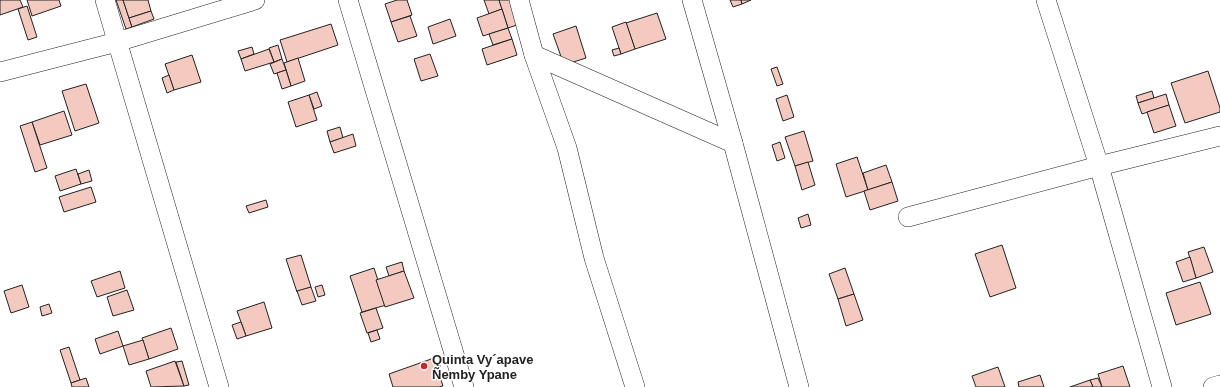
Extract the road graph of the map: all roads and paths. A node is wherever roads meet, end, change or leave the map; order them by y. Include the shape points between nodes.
1 (105, 0) edge
2 (255, 0) edge
3 (348, 0) edge
4 (519, 0) edge
5 (692, 0) edge
6 (1046, 0) edge
7 (118, 42) junction
8 (534, 55) junction
9 (0, 72) edge
10 (1220, 136) edge
11 (733, 143) junction
12 (1099, 166) junction
13 (908, 217) dead end
14 (1220, 385) edge
15 (219, 387) edge
16 (464, 387) edge
17 (635, 387) edge
18 (799, 387) edge
19 (1162, 387) edge
20 (1214, 387) edge

1 - 7 street
2 - 7 street
3 - 16 street
4 - 8 street
5 - 11 street
6 - 12 street
7 - 9 street
7 - 15 street
8 - 11 street
8 - 17 street via 567,148 594,258
10 - 12 street
11 - 18 street
12 - 13 street
12 - 19 street
14 - 20 street

